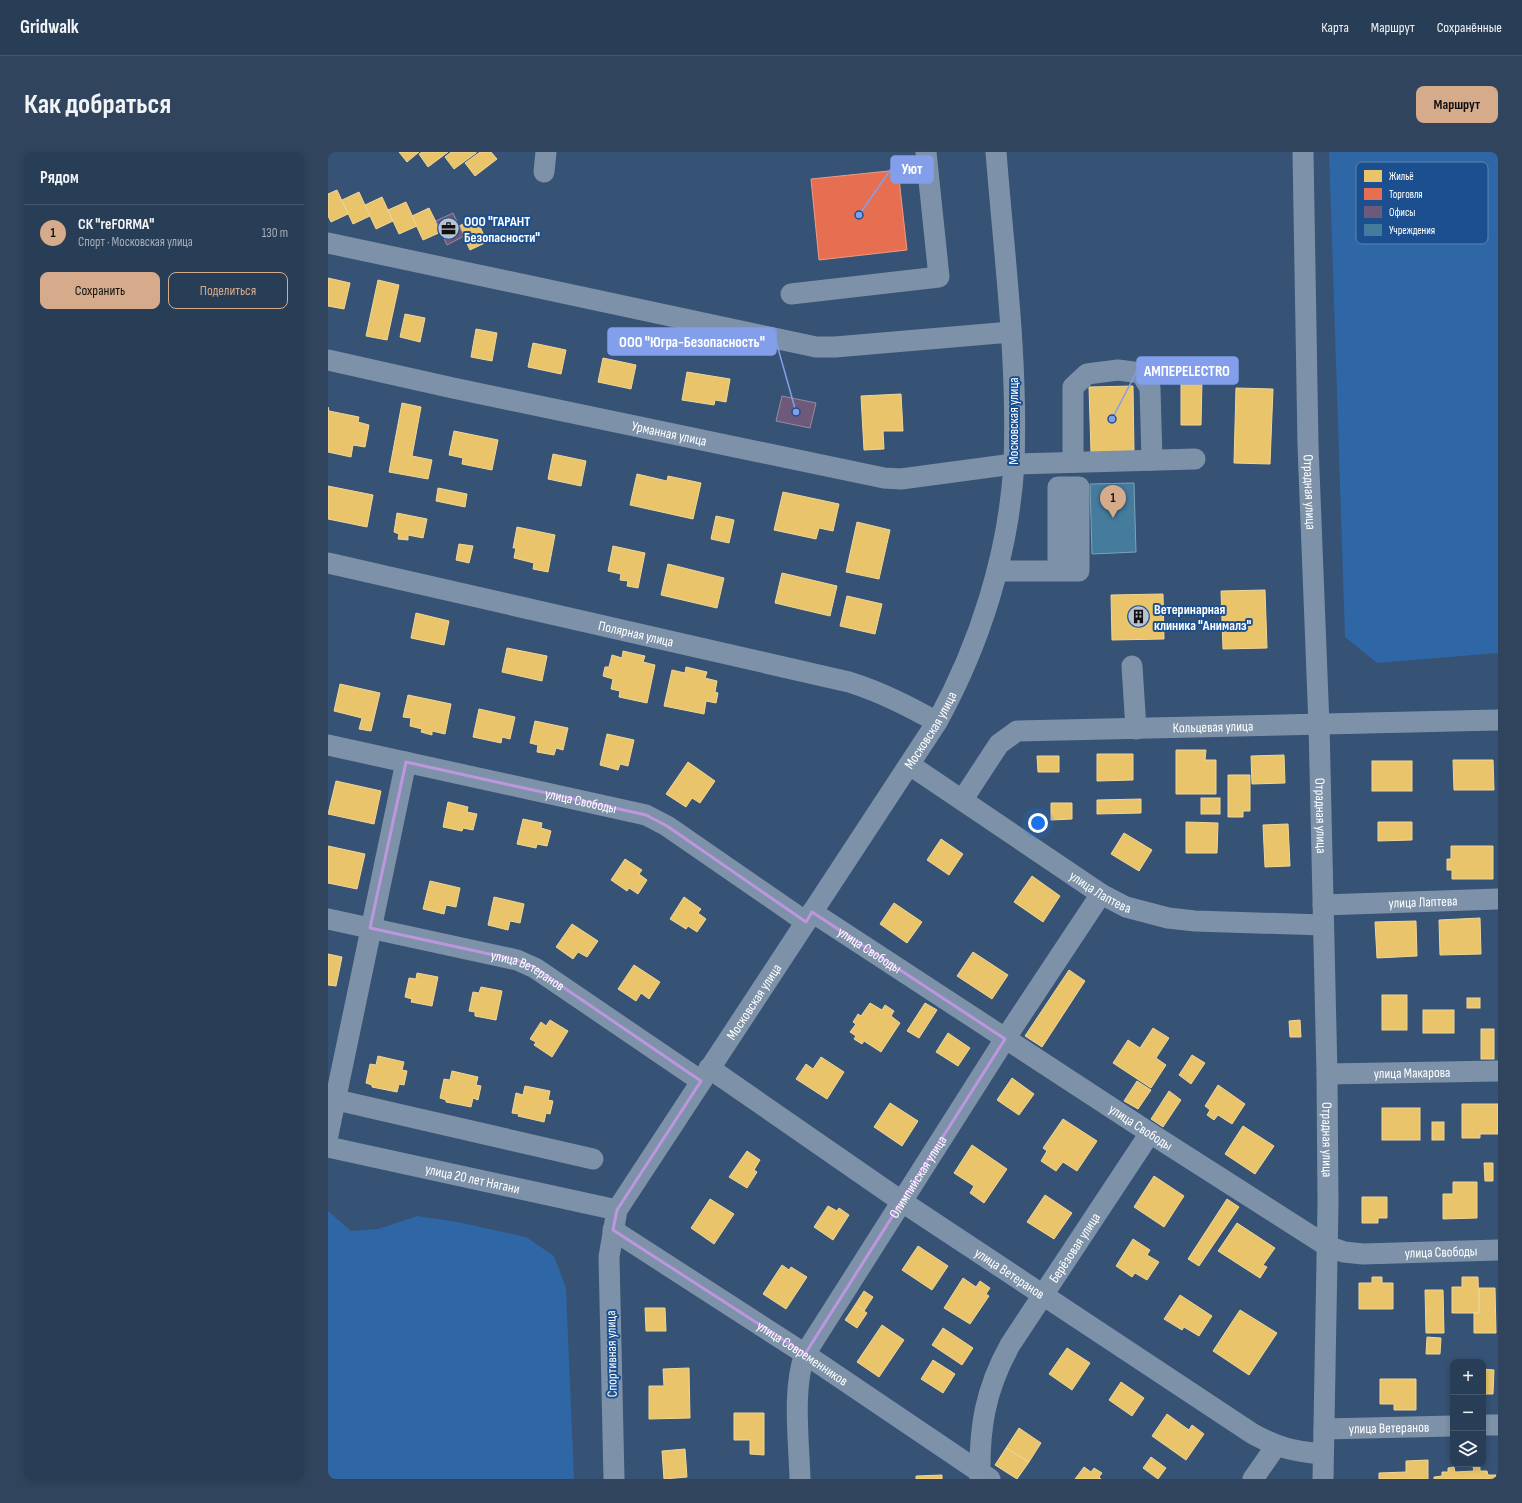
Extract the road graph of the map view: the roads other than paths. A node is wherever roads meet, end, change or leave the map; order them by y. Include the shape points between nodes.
1 (926, 152) edge
2 (996, 152) edge
3 (1303, 152) edge
4 (328, 243) edge
5 (791, 294) dead end
6 (1011, 332) junction
7 (328, 360) edge
8 (1195, 459) dead end
9 (1152, 460) junction
10 (1073, 462) junction
11 (1014, 464) junction
12 (328, 563) edge
13 (997, 571) junction
14 (1058, 571) dead end
15 (1132, 666) dead end
16 (1498, 720) edge
17 (937, 722) junction
18 (1319, 725) junction
19 (1136, 729) junction
20 (328, 745) edge
21 (406, 762) junction
22 (910, 765) junction
23 (963, 799) junction
24 (1101, 894) junction
25 (1498, 899) edge
26 (1323, 905) junction
27 (809, 917) junction
28 (328, 919) edge
29 (1323, 925) junction
30 (370, 928) junction
31 (1005, 1038) junction
32 (1498, 1071) edge
33 (705, 1074) junction
34 (1327, 1074) junction
35 (332, 1099) edge
36 (1150, 1133) junction
37 (328, 1135) edge
38 (328, 1147) edge
39 (593, 1159) dead end
40 (901, 1201) junction
41 (615, 1220) junction
42 (1327, 1246) junction
43 (1498, 1250) edge
44 (1044, 1295) junction
45 (805, 1354) junction
46 (1486, 1425) edge
47 (1498, 1425) edge
48 (1450, 1426) edge
49 (1324, 1429) junction
50 (1276, 1446) junction
51 (1322, 1454) junction
52 (983, 1477) edge
53 (614, 1479) edge
54 (800, 1479) edge
55 (1253, 1479) edge
56 (1322, 1479) edge

1 - 5 street via 939,277
2 - 6 street, Московская улица
3 - 18 street, Отрадная улица via 1308,445
4 - 6 street via 816,347
6 - 11 street, Московская улица
7 - 11 street, Урманная улица via 884,478
8 - 9 street, Урманная улица
9 - 10 street, Урманная улица
9 - 10 street via 1150,388 1141,373 1118,370 1087,374 1073,387
10 - 11 street, Урманная улица
11 - 13 street, Московская улица
12 - 17 street, Полярная улица via 849,682 902,702
13 - 14 street
13 - 17 street, Московская улица via 965,666
15 - 19 street
16 - 18 street, Кольцевая улица
17 - 22 street, Московская улица
18 - 19 street, Кольцевая улица
18 - 26 street, Отрадная улица
19 - 23 street, Кольцевая улица via 1017,731 998,744
20 - 21 street, улица Свободы
21 - 27 street, улица Свободы via 646,814
21 - 30 street
22 - 23 street, улица Лаптева
22 - 27 street, Московская улица
23 - 24 street, улица Лаптева
24 - 29 street, улица Лаптева via 1126,907 1168,918
24 - 31 street, Олимпийская улица
25 - 26 street, улица Лаптева
26 - 29 street, Отрадная улица
27 - 31 street, улица Свободы
27 - 33 street, Московская улица
28 - 30 street, улица Ветеранов
29 - 34 street, Отрадная улица
30 - 33 street, улица Ветеранов via 517,960 535,968
30 - 35 street
31 - 36 street, улица Свободы
31 - 40 street, Олимпийская улица
32 - 34 street, улица Макарова
33 - 40 street, улица Ветеранов
33 - 41 street, Московская улица
34 - 42 street, Отрадная улица
35 - 37 street
35 - 39 street
36 - 42 street, улица Свободы
36 - 44 street, Берёзовая улица
38 - 41 street, улица 20 лет Нягани
40 - 44 street, улица Ветеранов
40 - 45 street, Олимпийская улица
41 - 45 street, улица Современников
41 - 53 street, Спортивная улица via 609,1257
42 - 43 street, улица Свободы via 1344,1252 1363,1254
42 - 49 street, Отрадная улица
44 - 50 street, улица Ветеранов via 1253,1434
44 - 52 street, Берёзовая улица via 1010,1345 992,1382 983,1419
45 - 52 street, улица Современников
45 - 54 street, Олимпийская улица via 798,1384
46 - 47 street
48 - 49 street, улица Ветеранов
49 - 51 street, Отрадная улица
50 - 51 street, улица Ветеранов via 1295,1452
50 - 55 street
51 - 56 street, Отрадная улица

